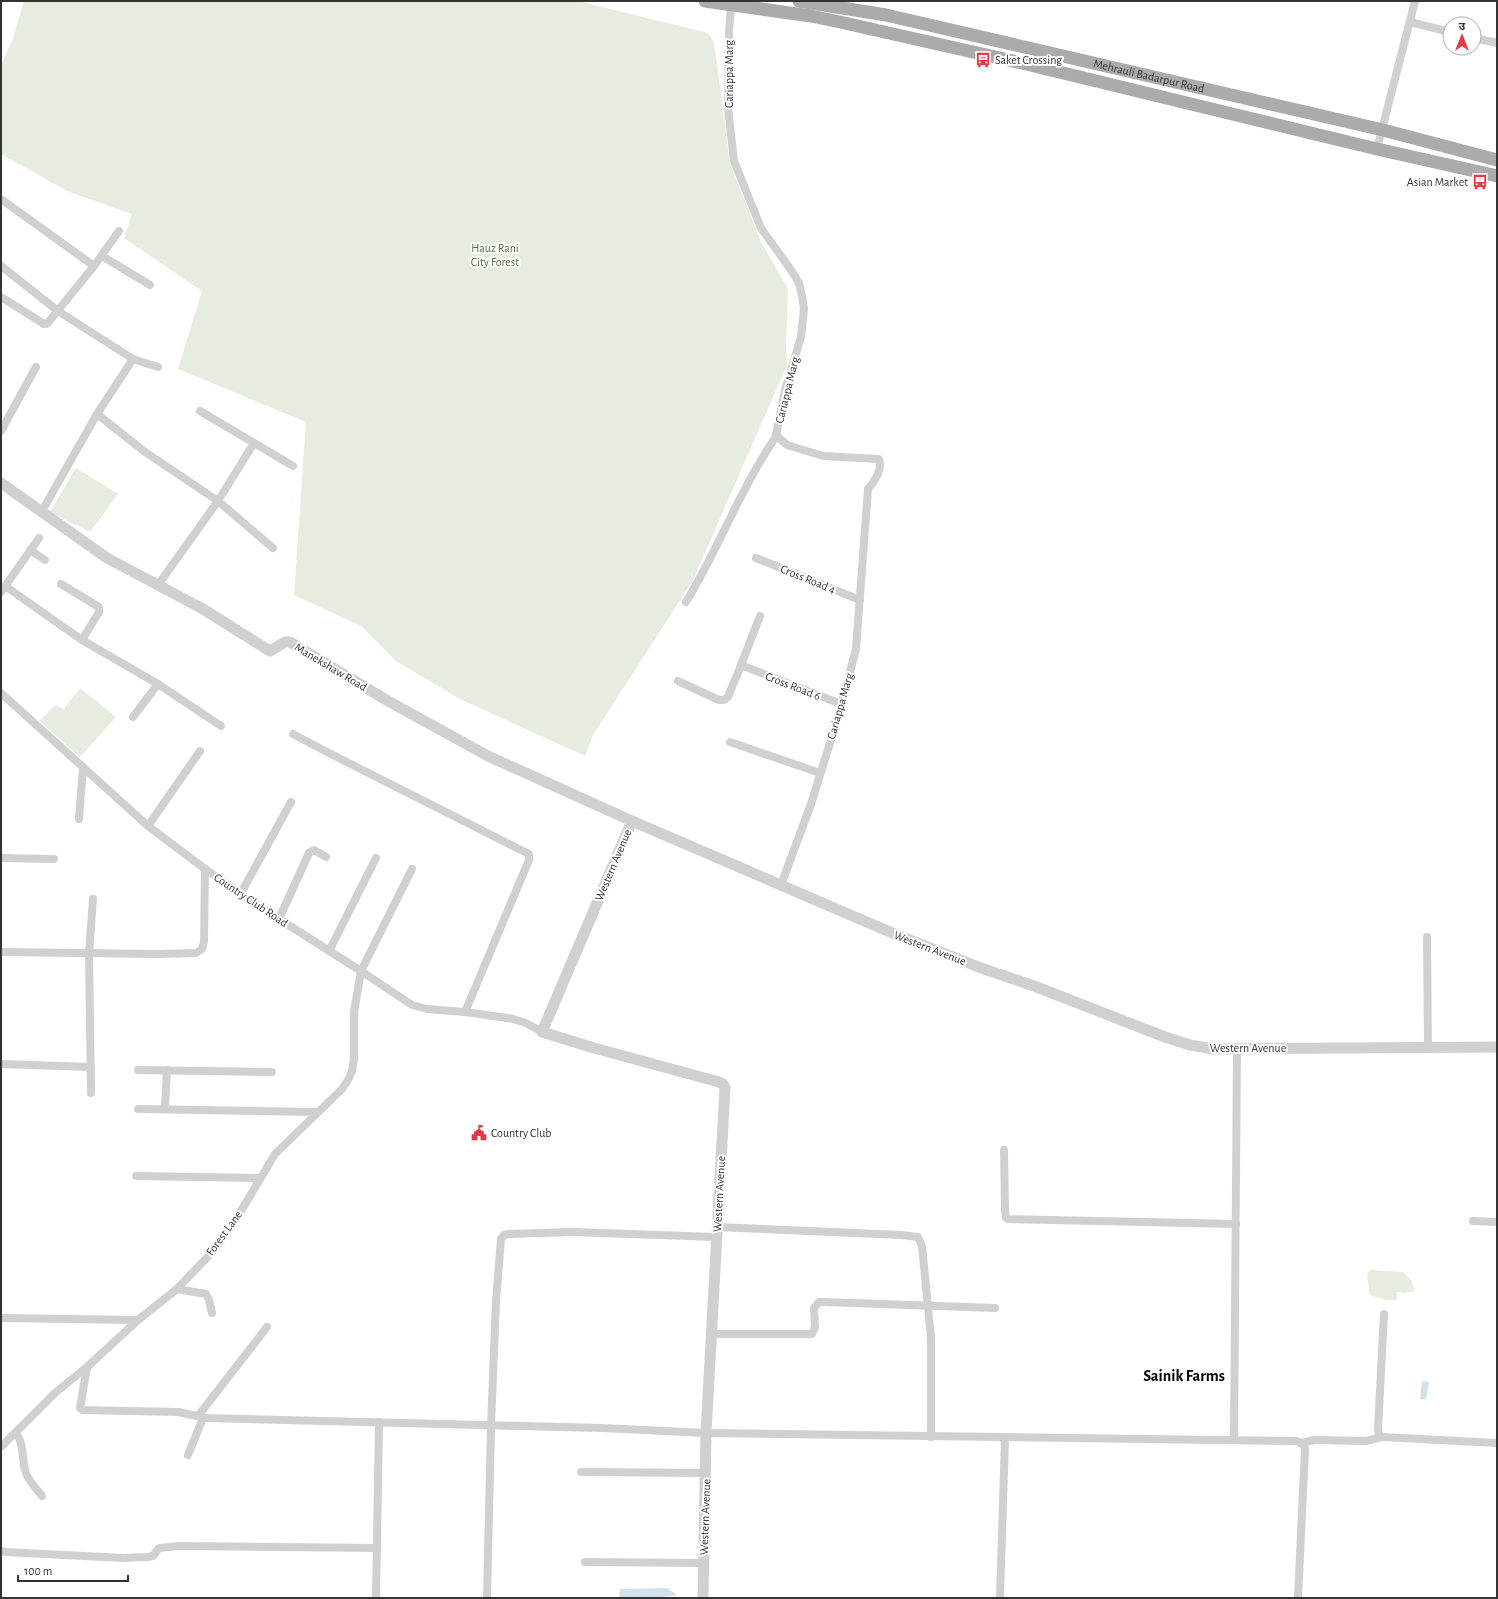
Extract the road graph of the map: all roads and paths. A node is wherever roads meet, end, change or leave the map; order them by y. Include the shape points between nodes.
1 (705, 1) edge
2 (799, 1) edge
3 (863, 1) edge
4 (1415, 1) edge
5 (732, 5) junction
6 (886, 15) junction
7 (1410, 22) junction
8 (1442, 30) edge
9 (1482, 40) edge
10 (1497, 43) edge
11 (1025, 47) junction
12 (1022, 63) junction
13 (1383, 130) junction
14 (1377, 149) junction
15 (1497, 160) edge
16 (1497, 176) edge
17 (1, 199) edge
18 (119, 231) dead end
19 (102, 256) junction
20 (1, 266) edge
21 (94, 266) junction
22 (150, 285) dead end
23 (1, 297) edge
24 (58, 311) junction
25 (133, 359) junction
26 (36, 367) dead end
27 (158, 368) dead end
28 (200, 411) dead end
29 (97, 414) junction
30 (1, 431) edge
31 (777, 434) junction
32 (254, 443) junction
33 (292, 466) dead end
34 (1, 483) edge
35 (218, 501) junction
36 (42, 511) junction
37 (39, 538) dead end
38 (273, 548) dead end
39 (30, 550) junction
40 (756, 558) dead end
41 (45, 560) dead end
42 (61, 584) dead end
43 (158, 585) junction
44 (3, 589) edge
45 (860, 600) junction
46 (686, 602) dead end
47 (760, 616) dead end
48 (82, 640) junction
49 (743, 666) junction
50 (678, 681) dead end
51 (158, 684) junction
52 (1, 693) edge
53 (841, 704) junction
54 (133, 717) dead end
55 (221, 726) dead end
56 (293, 734) dead end
57 (730, 742) dead end
58 (200, 751) dead end
59 (83, 767) junction
60 (820, 773) junction
61 (291, 802) dead end
62 (80, 819) dead end
63 (632, 821) junction
64 (148, 826) junction
65 (326, 857) dead end
66 (1, 858) edge
67 (376, 858) dead end
68 (54, 859) dead end
69 (205, 870) junction
70 (412, 870) dead end
71 (781, 885) junction
72 (241, 894) junction
73 (93, 899) dead end
74 (279, 919) junction
75 (1427, 937) dead end
76 (330, 951) junction
77 (1, 952) edge
78 (89, 953) junction
79 (361, 971) junction
80 (464, 1012) junction
81 (542, 1032) junction
82 (1428, 1047) junction
83 (1497, 1047) edge
84 (1237, 1049) junction
85 (1, 1064) edge
86 (91, 1067) junction
87 (138, 1070) dead end
88 (167, 1070) junction
89 (272, 1072) dead end
90 (91, 1093) dead end
91 (165, 1108) junction
92 (138, 1109) dead end
93 (317, 1112) junction
94 (1004, 1150) dead end
95 (136, 1176) dead end
96 (260, 1178) junction
97 (1473, 1221) dead end
98 (1497, 1222) edge
99 (1236, 1224) junction
100 (716, 1232) junction
101 (177, 1289) junction
102 (928, 1306) junction
103 (995, 1308) dead end
104 (212, 1314) dead end
105 (1384, 1314) dead end
106 (1, 1318) edge
107 (138, 1320) junction
108 (267, 1327) dead end
109 (711, 1334) junction
110 (87, 1367) junction
111 (200, 1417) junction
112 (379, 1422) junction
113 (491, 1426) junction
114 (16, 1433) junction
115 (706, 1433) junction
116 (931, 1437) junction
117 (1382, 1437) junction
118 (1005, 1438) junction
119 (1234, 1440) junction
120 (1301, 1443) junction
121 (1497, 1443) edge
122 (1, 1447) edge
123 (188, 1455) dead end
124 (581, 1472) dead end
125 (706, 1473) junction
126 (42, 1496) dead end
127 (377, 1548) junction
128 (1, 1551) edge
129 (585, 1562) dead end
130 (704, 1563) junction
131 (376, 1598) edge
132 (487, 1598) edge
133 (703, 1598) edge
134 (1000, 1598) edge
135 (1298, 1598) edge

1 - 5 main road
2 - 6 main road, Mehrauli Badarpur Road
3 - 6 main road
4 - 7 street
5 - 12 main road, Mehrauli Badarpur Road via 811,16
5 - 31 street, Cariappa Marg via 728,108 734,161 761,228 799,283 804,308 801,337 785,390
6 - 11 main road, Mehrauli Badarpur Road
7 - 8 street
7 - 13 street
9 - 10 street
11 - 12 main road
11 - 13 main road, Mehrauli Badarpur Road
12 - 14 main road, Mehrauli Badarpur Road
13 - 14 street
13 - 15 main road, Mehrauli Badarpur Road
14 - 16 main road, Mehrauli Badarpur Road
17 - 21 street
18 - 19 street
19 - 21 street
19 - 22 street
20 - 24 street
21 - 24 street
23 - 24 street via 44,324
24 - 25 street
25 - 27 street
25 - 29 street
26 - 30 street
28 - 32 street
29 - 35 street via 145,452
29 - 36 street
31 - 45 street, Cariappa Marg via 787,445 823,456 879,459 877,478 868,489
31 - 46 street via 760,459 701,578
32 - 33 street
32 - 35 street
34 - 36 street, Manekshaw Road
35 - 38 street
35 - 43 street
36 - 43 street, Manekshaw Road via 107,558
37 - 39 street
39 - 41 street
39 - 44 street
40 - 45 street, Cross Road 4
42 - 48 street via 99,607 99,612
43 - 63 street, Manekshaw Road via 204,609 270,651 285,642 290,642 388,701 488,756
44 - 48 street
45 - 53 street, Cariappa Marg via 856,649
47 - 49 street
48 - 51 street
49 - 50 street via 728,697 724,700
49 - 53 street, Cross Road 6
51 - 54 street
51 - 55 street
52 - 59 street, Country Club Road
53 - 60 street, Cariappa Marg
56 - 80 street via 528,854 529,860
57 - 60 street
58 - 64 street
59 - 62 street
59 - 64 street, Country Club Road
60 - 71 street, Cariappa Marg
61 - 72 street
63 - 71 street, Western Avenue
63 - 81 street, Western Avenue
64 - 69 street, Country Club Road
65 - 74 street via 314,850 308,853
66 - 68 street
67 - 76 street
69 - 72 street, Country Club Road
69 - 78 street via 204,942 199,952
70 - 79 street, Forest Lane
71 - 84 street, Western Avenue via 897,935 1165,1037 1202,1048
72 - 74 street, Country Club Road
73 - 78 street
74 - 76 street, Country Club Road
75 - 82 street
76 - 79 street, Country Club Road
77 - 78 street
78 - 86 street
79 - 80 street, Country Club Road via 412,1005
79 - 93 street, Forest Lane via 354,1012 352,1071 342,1088
80 - 81 street, Country Club Road via 513,1019
81 - 100 street, Western Avenue via 723,1084 725,1093
82 - 83 street, Western Avenue
82 - 84 street, Western Avenue
84 - 99 street
85 - 86 street
86 - 90 street
87 - 88 street
88 - 89 street
88 - 91 street
91 - 92 street
91 - 93 street
93 - 96 street, Forest Lane via 276,1154
94 - 99 street via 1006,1218 1010,1220
95 - 96 street
96 - 101 street, Forest Lane via 216,1248
97 - 98 street
99 - 119 street
100 - 102 street via 901,1235 918,1238 922,1246
100 - 109 street, Western Avenue
100 - 113 street via 573,1232 504,1235 499,1247
101 - 104 street via 206,1294
101 - 107 street, Forest Lane
102 - 103 street
102 - 109 street via 819,1302 814,1308 815,1327 812,1334
102 - 116 street
105 - 117 street via 1378,1429
106 - 107 street
107 - 110 street, Forest Lane
108 - 111 street
109 - 115 street, Western Avenue
110 - 111 street via 80,1408 82,1410 186,1413
110 - 114 street, Forest Lane via 56,1392
111 - 112 street
111 - 123 street
112 - 113 street
112 - 127 street
113 - 115 street
113 - 132 street
114 - 122 street, Forest Lane
114 - 126 street via 22,1442 28,1478
115 - 116 street
115 - 125 street, Western Avenue
116 - 118 street
117 - 120 street via 1366,1441 1314,1440
117 - 121 street
118 - 119 street
118 - 134 street
119 - 120 street
120 - 135 street via 1305,1449
124 - 125 street
125 - 130 street, Western Avenue
127 - 128 street via 179,1546 159,1548 153,1556 142,1558
127 - 131 street
129 - 130 street
130 - 133 street, Western Avenue

